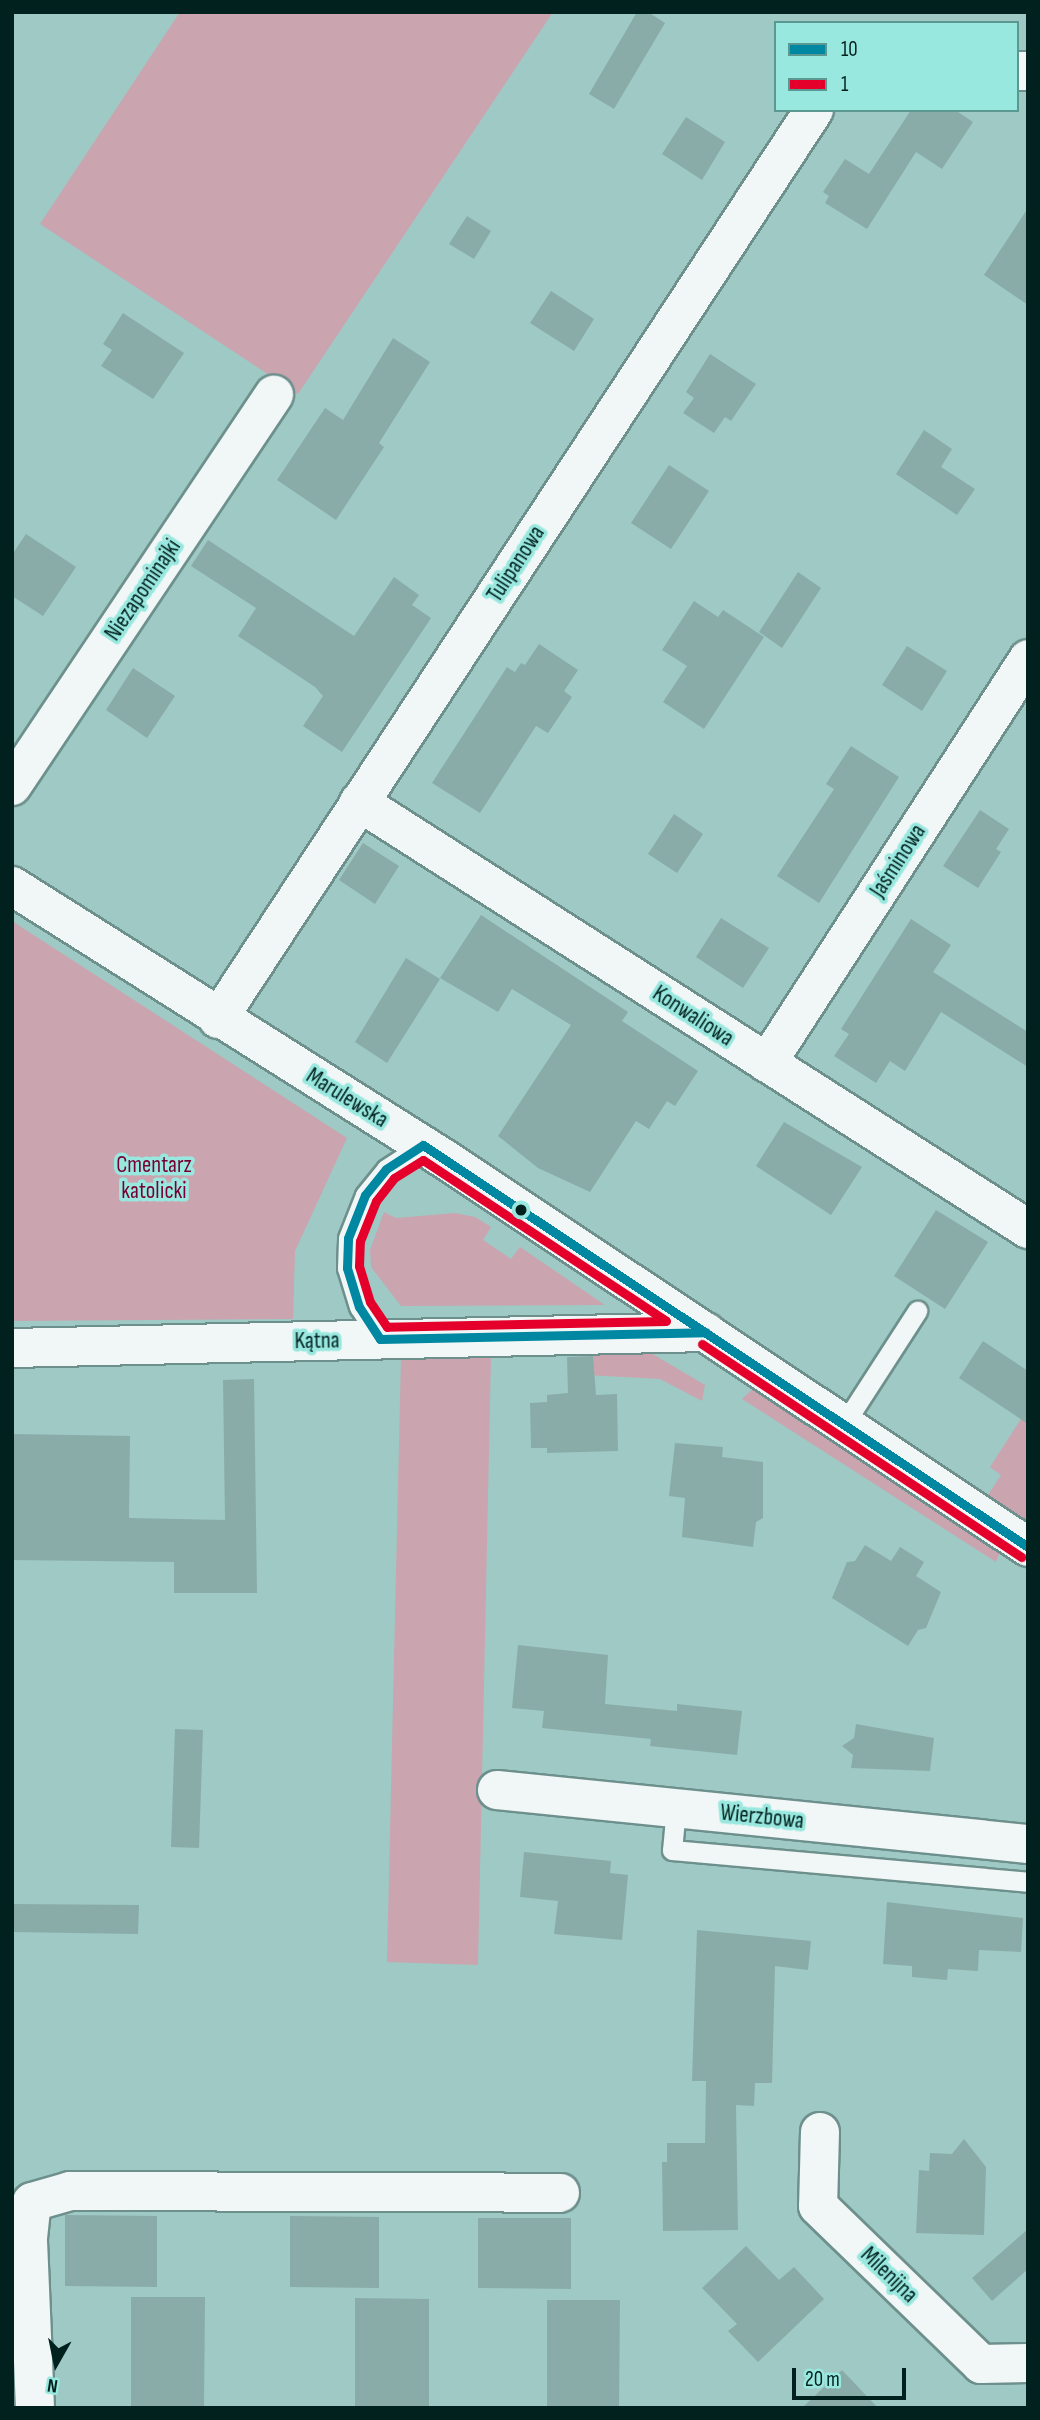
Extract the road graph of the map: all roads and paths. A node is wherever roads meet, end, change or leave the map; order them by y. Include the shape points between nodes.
1 (813, 112) edge
2 (274, 394) dead end
3 (1028, 659) edge
4 (12, 786) edge
5 (359, 802) junction
6 (12, 886) edge
7 (218, 1019) junction
8 (767, 1063) junction
9 (423, 1145) junction
10 (1028, 1229) edge
11 (917, 1311) dead end
12 (706, 1332) junction
13 (380, 1339) junction
14 (12, 1348) edge
15 (844, 1424) junction
16 (1028, 1548) edge
17 (497, 1790) dead end
18 (676, 1808) junction
19 (1028, 1844) edge
20 (1028, 1882) edge
21 (820, 2132) dead end
22 (560, 2193) dead end
23 (1028, 2363) edge
24 (35, 2408) edge

1 - 5 street, Tulipanowa
2 - 4 street, Niezapominajki
3 - 8 street, Jaśminowa
5 - 7 street, Tulipanowa
5 - 8 street, Konwaliowa
6 - 7 street, Marulewska
7 - 9 street, Marulewska
8 - 10 street, Konwaliowa
9 - 12 street, Marulewska
9 - 13 lane via 386,1169 365,1195 348,1238 347,1268 359,1307
11 - 15 lane
12 - 13 street, Kątna
12 - 15 street, Marulewska
13 - 14 street, Kątna
15 - 16 street, Marulewska
17 - 18 street, Wierzbowa
18 - 19 street, Wierzbowa
18 - 20 lane via 672,1850
21 - 23 street, Milenijna via 818,2206 981,2364
22 - 24 street via 70,2191 32,2202 28,2238

